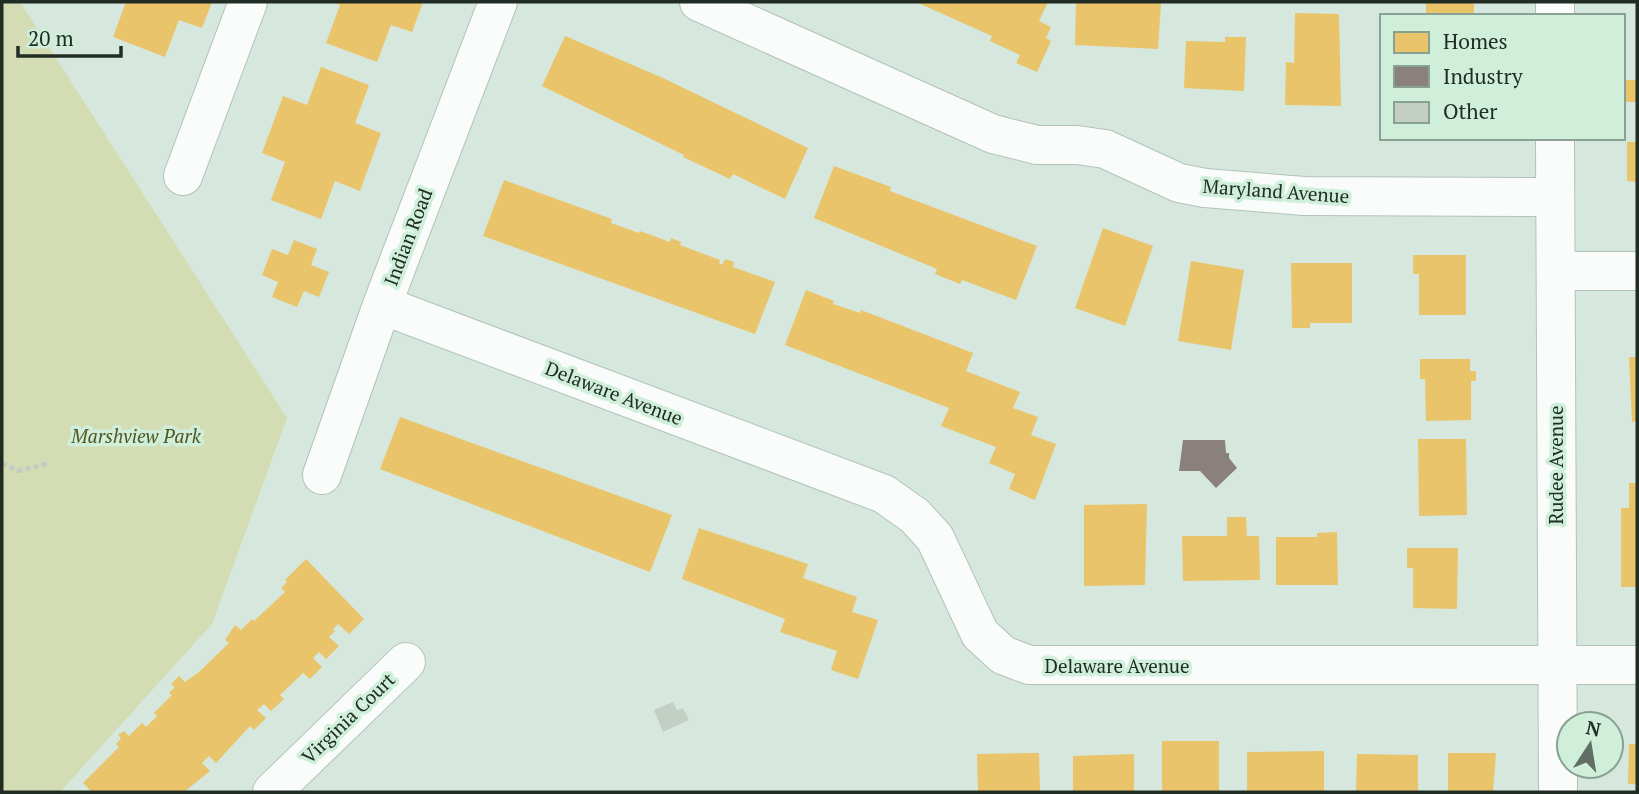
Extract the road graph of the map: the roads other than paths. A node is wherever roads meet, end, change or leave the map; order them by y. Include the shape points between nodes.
1 (248, 2) edge
2 (498, 2) edge
3 (699, 2) edge
4 (1555, 140) edge
5 (183, 176) dead end
6 (1555, 197) junction
7 (1556, 271) junction
8 (1637, 271) edge
9 (382, 306) junction
10 (322, 475) dead end
11 (407, 662) dead end
12 (1637, 665) edge
13 (1557, 666) junction
14 (290, 786) edge
15 (1558, 792) edge

1 - 5 street
2 - 9 street, Indian Road
3 - 6 street, Maryland Avenue via 993,134 1037,145 1105,149 1179,183 1304,196
4 - 6 street, Rudee Avenue
6 - 7 street, Rudee Avenue
7 - 8 street
7 - 13 street, Rudee Avenue
9 - 10 street, Indian Road
9 - 13 street, Delaware Avenue via 884,494 915,516 935,538 980,634 1003,655 1029,665
11 - 14 street, Virginia Court
12 - 13 street, Delaware Avenue
13 - 15 street, Rudee Avenue

